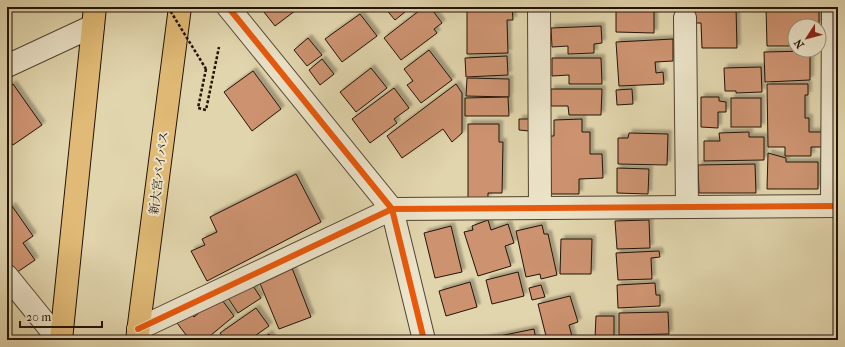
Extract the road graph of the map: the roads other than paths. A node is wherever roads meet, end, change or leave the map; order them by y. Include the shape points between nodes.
1 (180, 7) edge
2 (228, 7) edge
3 (539, 7) edge
4 (833, 7) edge
5 (94, 16) edge
6 (685, 18) dead end
7 (7, 66) edge
8 (835, 206) edge
9 (540, 207) junction
10 (687, 207) junction
11 (392, 209) junction
12 (7, 276) edge
13 (138, 334) edge
14 (60, 340) edge
15 (424, 340) edge

1 - 13 highway, 新大宮バイパス
2 - 11 street
3 - 9 street
4 - 8 street
5 - 7 street
5 - 14 highway
6 - 10 street
8 - 10 street
9 - 10 street
9 - 11 street
11 - 13 street
11 - 15 street
12 - 14 street

